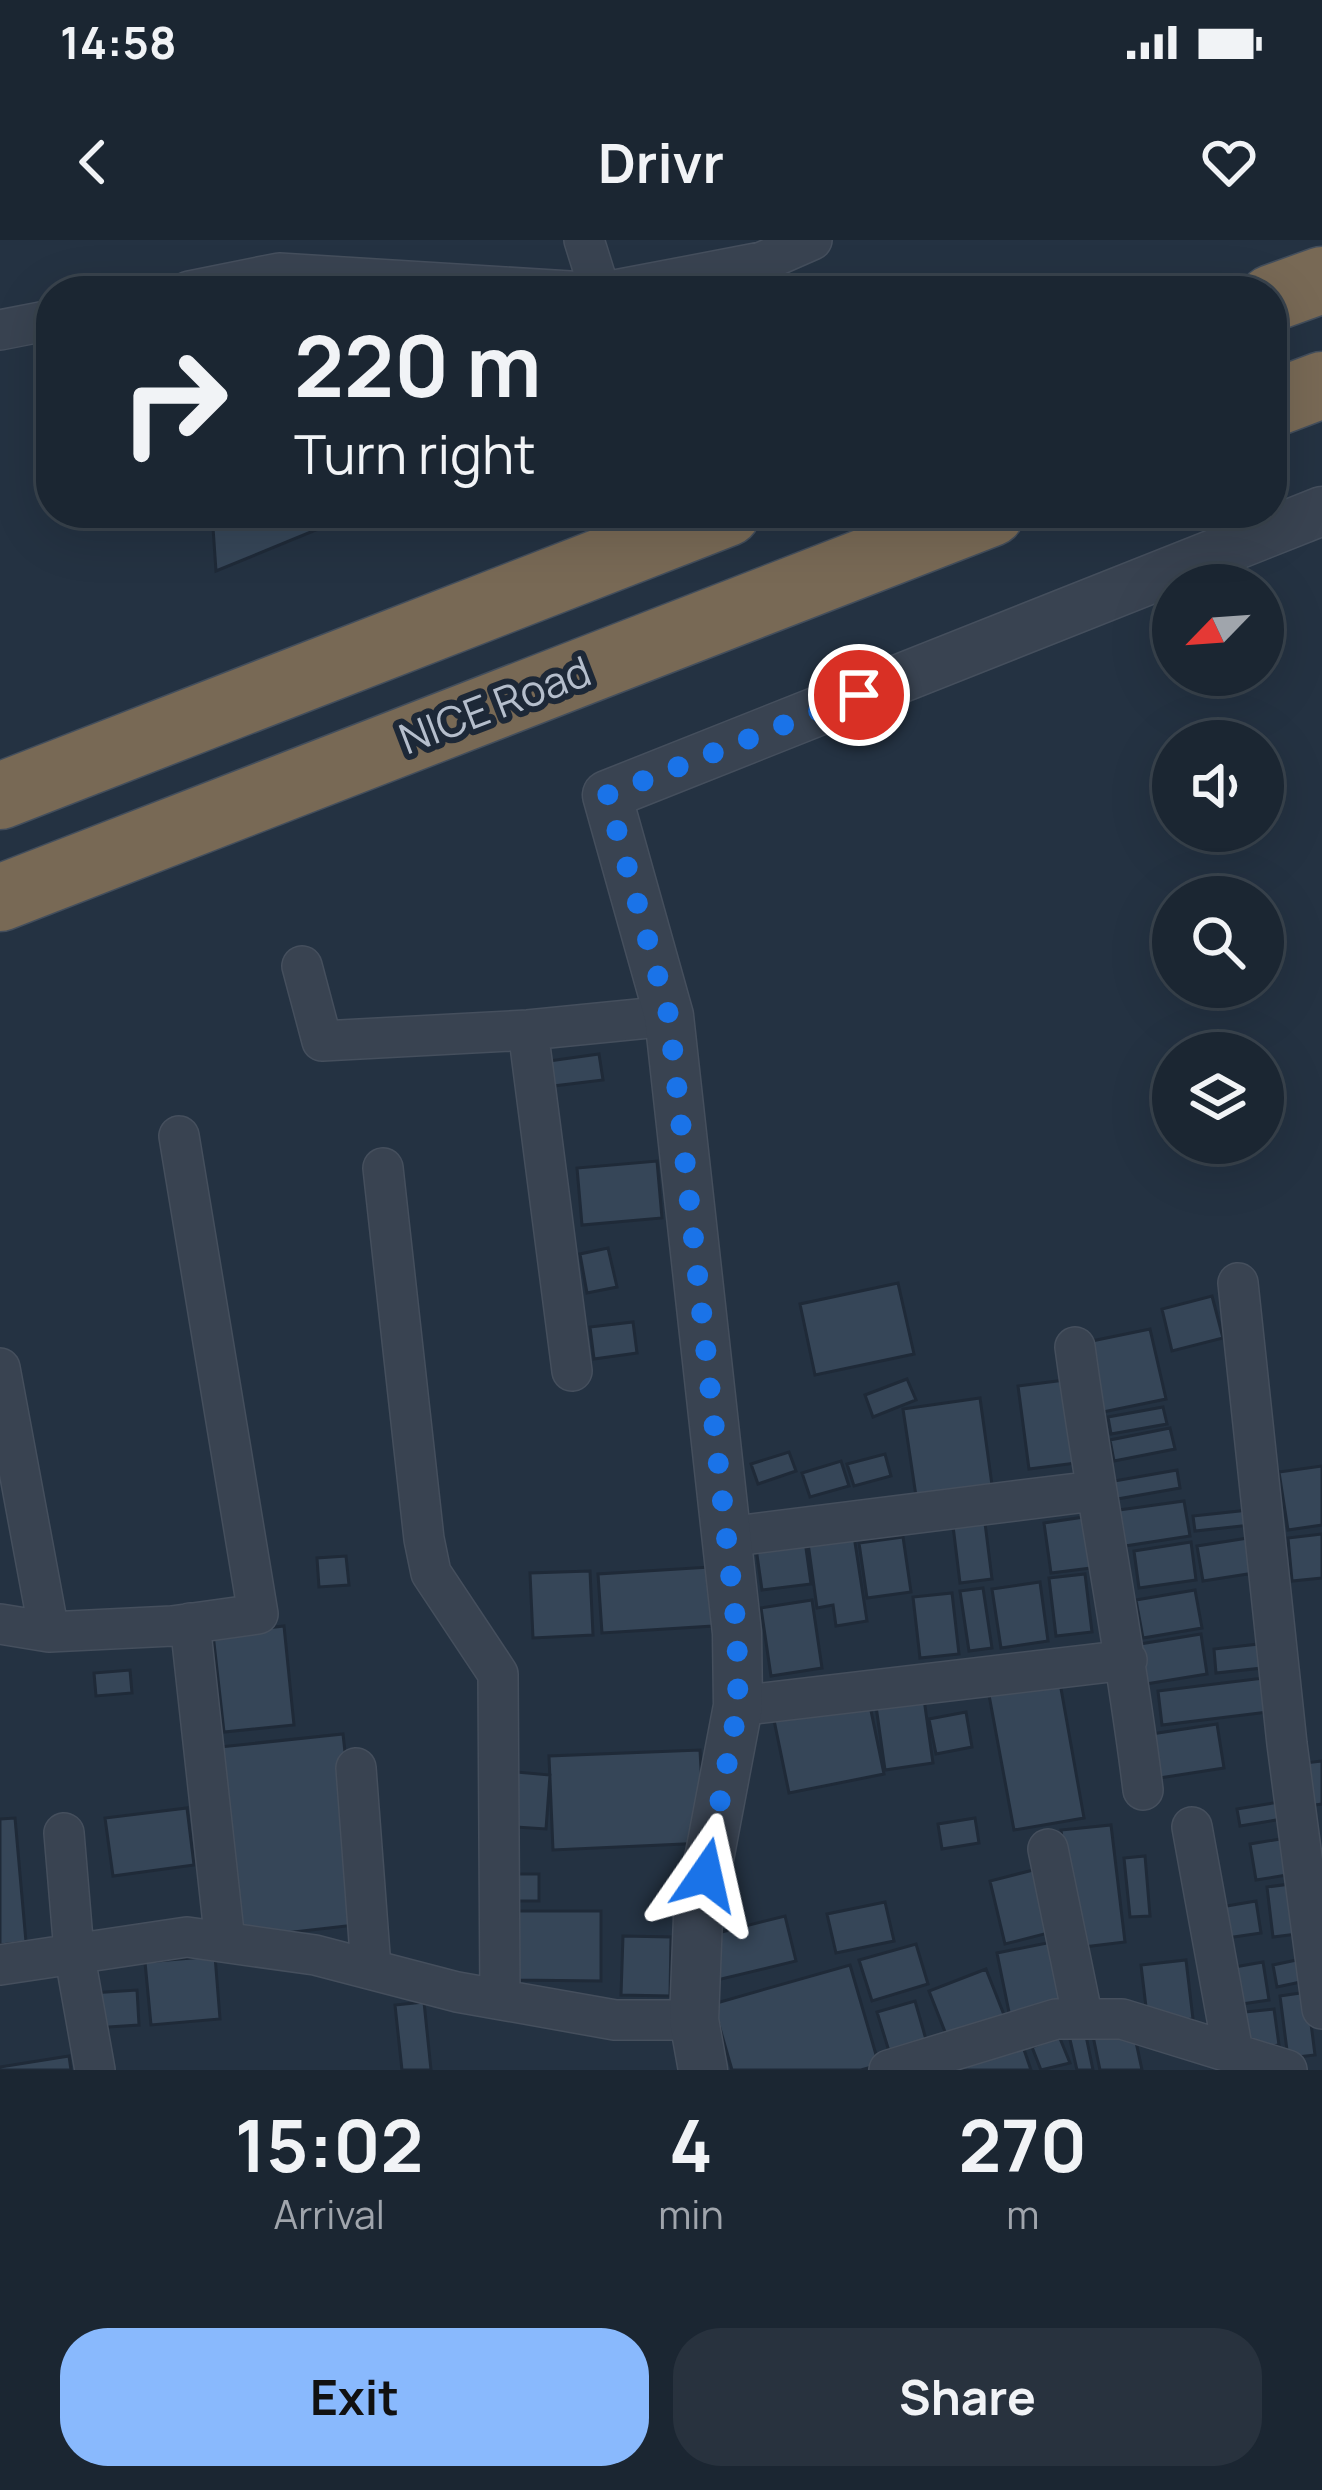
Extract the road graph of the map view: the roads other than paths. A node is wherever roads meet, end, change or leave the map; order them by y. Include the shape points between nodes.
1 (584, 240) edge
2 (812, 240) edge
3 (759, 251) edge
4 (263, 276) edge
5 (326, 276) edge
6 (595, 276) edge
7 (666, 276) edge
8 (1322, 280) edge
9 (1287, 293) edge
10 (36, 323) edge
11 (0, 330) edge
12 (1322, 385) edge
13 (1287, 398) edge
14 (1322, 511) edge
15 (1287, 525) edge
16 (689, 528) edge
17 (952, 528) edge
18 (1279, 528) edge
19 (0, 796) edge
20 (0, 898) edge
21 (302, 967) dead end
22 (669, 1016) junction
23 (529, 1030) junction
24 (179, 1136) dead end
25 (383, 1168) dead end
26 (1238, 1283) dead end
27 (1076, 1347) dead end
28 (0, 1368) edge
29 (572, 1371) dead end
30 (1094, 1491) junction
31 (727, 1537) junction
32 (190, 1623) junction
33 (0, 1624) edge
34 (49, 1632) junction
35 (1127, 1660) junction
36 (738, 1706) junction
37 (356, 1768) dead end
38 (1143, 1790) dead end
39 (1192, 1827) dead end
40 (64, 1833) dead end
41 (1048, 1849) dead end
42 (225, 1942) junction
43 (74, 1952) junction
44 (0, 1965) edge
45 (371, 1968) junction
46 (500, 1999) junction
47 (1322, 2009) edge
48 (1083, 2019) junction
49 (694, 2020) junction
50 (1233, 2052) junction
51 (95, 2070) edge
52 (703, 2070) edge
53 (889, 2070) edge
54 (1287, 2070) edge

1 - 6 street
2 - 3 street
3 - 7 street
4 - 5 street
8 - 9 highway
10 - 11 street
12 - 13 highway
14 - 15 street
16 - 19 highway
17 - 20 highway, NICE Road
18 - 22 street via 607,795
21 - 23 street via 322,1041
22 - 23 street
22 - 31 street
23 - 29 street
24 - 32 street via 258,1614
25 - 46 street via 431,1573 498,1674
26 - 47 street
27 - 30 street
28 - 34 street
30 - 31 street
30 - 35 street
31 - 36 street
32 - 34 street
32 - 42 street
33 - 34 street
35 - 36 street
35 - 38 street
36 - 49 street via 698,1917
37 - 45 street
39 - 50 street
40 - 43 street
41 - 48 street
42 - 43 street via 187,1937
42 - 45 street
43 - 44 street
43 - 51 street
45 - 46 street
46 - 49 street via 614,2020
48 - 50 street via 1122,2019
48 - 53 street via 1056,2019
49 - 52 street
50 - 54 street

